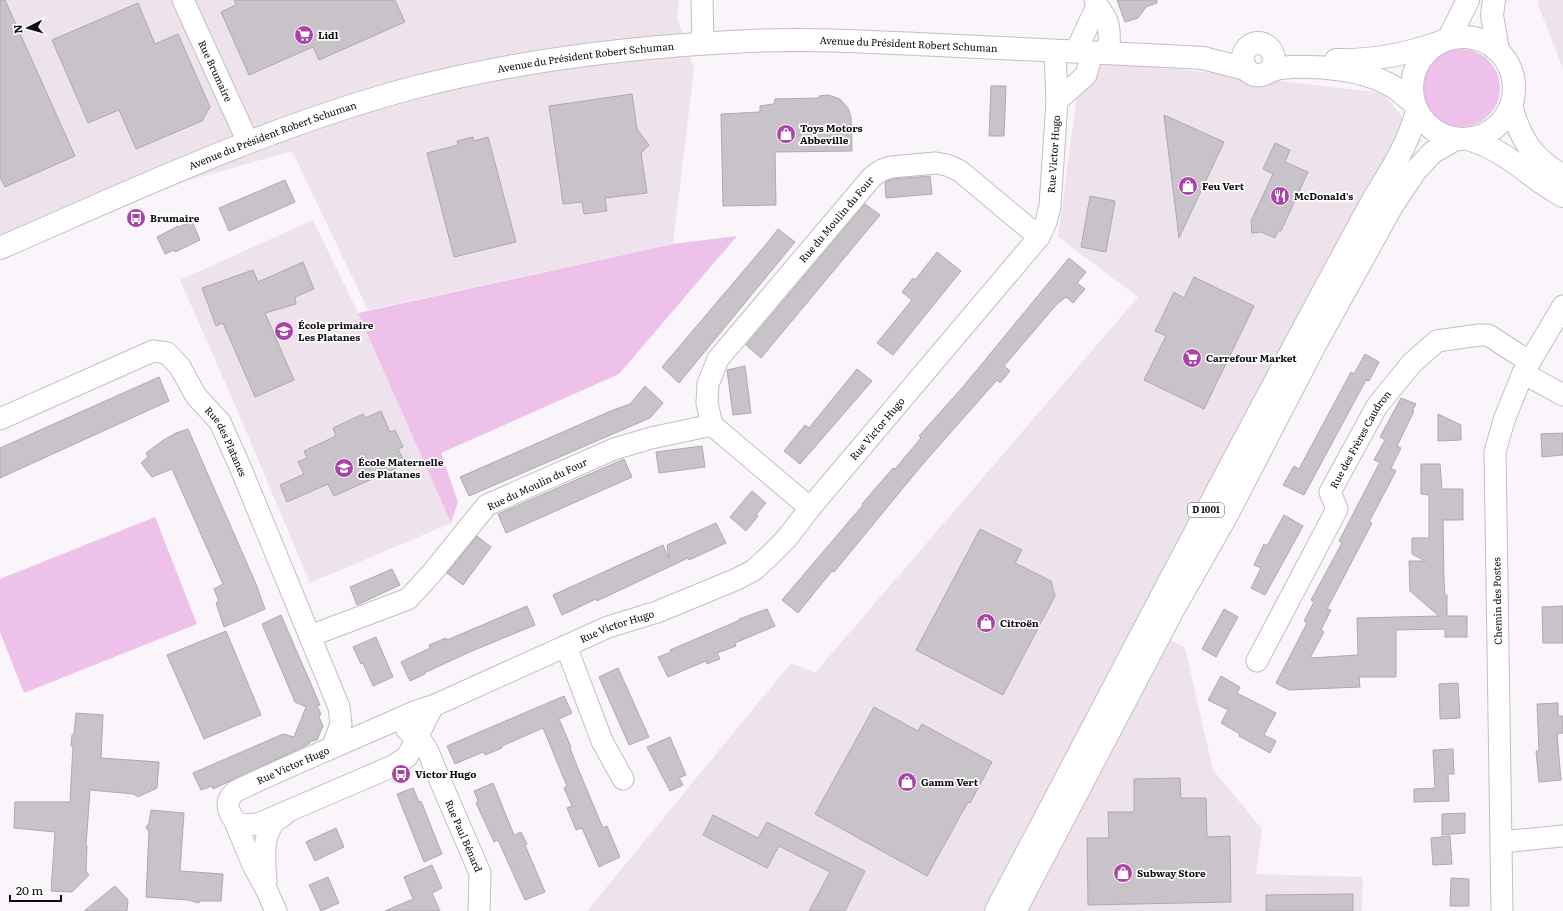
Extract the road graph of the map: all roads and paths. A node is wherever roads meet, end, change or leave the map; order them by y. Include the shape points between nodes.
1 (182, 0) edge
2 (702, 0) edge
3 (1468, 0) edge
4 (1494, 0) edge
5 (1096, 3) edge
6 (1442, 41) junction
7 (703, 43) junction
8 (1498, 50) junction
9 (1055, 51) junction
10 (1092, 52) junction
11 (1246, 59) junction
12 (1271, 62) junction
13 (1058, 101) junction
14 (1511, 106) junction
15 (1415, 107) junction
16 (1462, 139) junction
17 (248, 142) junction
18 (1563, 176) edge
19 (1563, 196) edge
20 (1039, 237) junction
21 (0, 248) edge
22 (1563, 306) edge
23 (1527, 367) junction
24 (1563, 395) edge
25 (0, 419) edge
26 (712, 425) junction
27 (810, 508) junction
28 (310, 636) junction
29 (566, 646) junction
30 (1258, 661) dead end
31 (433, 706) junction
32 (339, 707) junction
33 (380, 727) junction
34 (411, 744) junction
35 (333, 746) junction
36 (623, 779) dead end
37 (288, 812) junction
38 (234, 819) junction
39 (1563, 836) edge
40 (1501, 842) junction
41 (267, 891) junction
42 (276, 911) edge
43 (479, 911) edge
44 (996, 911) edge
45 (1015, 911) edge
46 (1502, 911) edge

1 - 17 street, Rue Brumaire
2 - 7 street
3 - 6 main road
4 - 8 main road via 1492,15
5 - 10 street
5 - 10 street via 1106,17 1110,37
6 - 8 main road via 1462,36 1475,38 1487,42
6 - 12 main road via 1396,55 1369,59 1295,58
6 - 15 main road via 1425,53 1417,64 1412,90
7 - 9 main road, Avenue du Président Robert Schuman via 823,41
7 - 17 main road, Avenue du Président Robert Schuman via 566,58 445,80 351,106
8 - 14 main road via 1513,76
9 - 10 main road, Avenue du Président Robert Schuman
9 - 13 street, Rue Victor Hugo
10 - 11 main road, Avenue du Président Robert Schuman
10 - 13 street via 1086,75
11 - 12 main road via 1249,73 1259,76
11 - 12 main road via 1250,46 1260,44 1266,45
12 - 15 main road via 1279,68 1342,69 1380,80 1397,89
13 - 20 street, Rue Victor Hugo via 1050,206
14 - 16 main road via 1504,119 1494,129 1481,136
14 - 18 main road via 1517,125 1532,152
15 - 16 main road via 1433,130 1444,136
15 - 44 main road, D 1001 via 1412,127 1401,154 1374,198 1205,512
16 - 19 main road via 1480,143 1506,156
16 - 45 main road, D 1001 via 1433,152 1416,170 1392,206 1311,352
17 - 21 main road, Avenue du Président Robert Schuman
20 - 26 street, Rue du Moulin du Four via 960,171 947,164 891,167 882,170 872,177 718,359 708,384 707,403
20 - 27 street, Rue Victor Hugo
22 - 23 street, Chemin des Postes
23 - 24 street
23 - 30 street, Rue des Frères Caudron via 1488,335 1437,340 1412,363 1377,406 1330,492 1337,509
23 - 40 street, Chemin des Postes via 1504,420 1495,452
25 - 28 street, Rue des Platanes via 154,351 167,353 180,367 196,396 220,422
26 - 27 street
26 - 28 street, Rue du Moulin du Four via 614,448 487,505 408,599
27 - 29 street, Rue Victor Hugo via 787,538 754,570 657,612 608,627
28 - 32 street, Rue des Platanes
29 - 31 street, Rue Victor Hugo
29 - 36 street via 602,741
31 - 33 street, Rue Victor Hugo via 420,708
31 - 34 street
32 - 33 street, Rue des Platanes via 364,725
32 - 35 street, Rue des Platanes via 341,724
33 - 34 street, Rue Victor Hugo via 399,726
33 - 35 street, Rue Victor Hugo
34 - 37 street, Rue Victor Hugo via 393,766
34 - 43 street, Rue Paul Bénard via 423,760 433,764 480,873
35 - 38 street, Rue Victor Hugo via 236,791 229,799 228,809
37 - 38 street, Rue Victor Hugo via 258,824 238,823
37 - 41 street, Rue Victor Hugo via 275,822 268,835 264,856
38 - 41 street, Rue Victor Hugo
39 - 40 street
40 - 46 street, Chemin des Postes
41 - 42 street, Rue Victor Hugo

